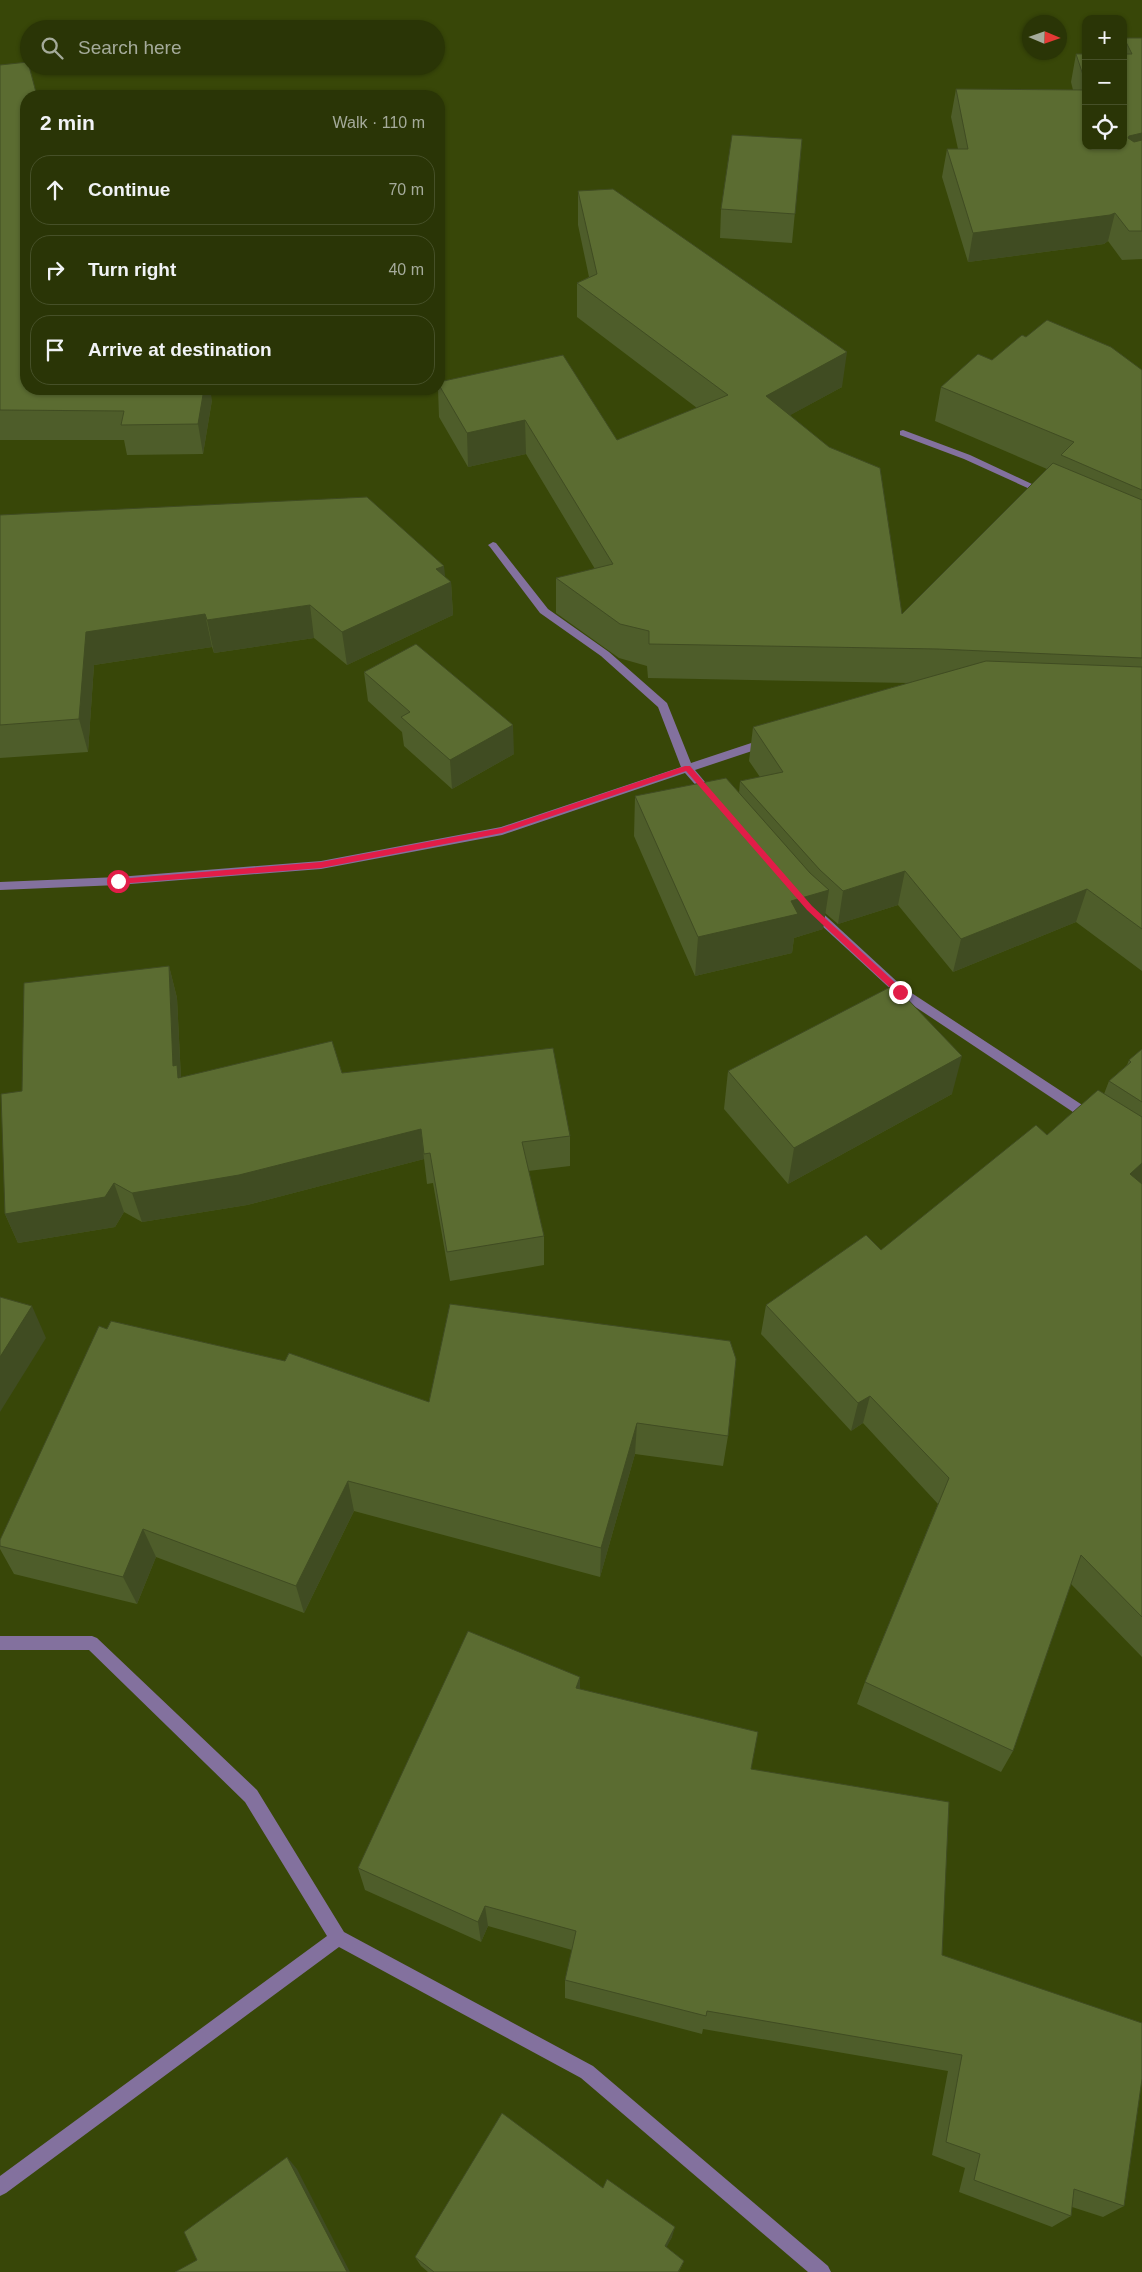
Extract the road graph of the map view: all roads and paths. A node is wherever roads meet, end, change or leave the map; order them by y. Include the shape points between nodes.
1 (903, 433) dead end
2 (1058, 498) edge
3 (493, 545) dead end
4 (781, 737) edge
5 (687, 768) junction
6 (720, 805) edge
7 (0, 886) edge
8 (804, 901) edge
9 (1102, 1124) edge
10 (0, 1643) edge
11 (338, 1938) junction
12 (0, 2187) edge
13 (822, 2272) edge

1 - 2 street
3 - 5 street via 544,611 605,654 663,705
4 - 5 street
5 - 6 street
5 - 7 street via 502,831 321,865 118,881
8 - 9 street via 900,992
10 - 11 street via 92,1643 251,1796
11 - 12 street
11 - 13 street via 587,2072

